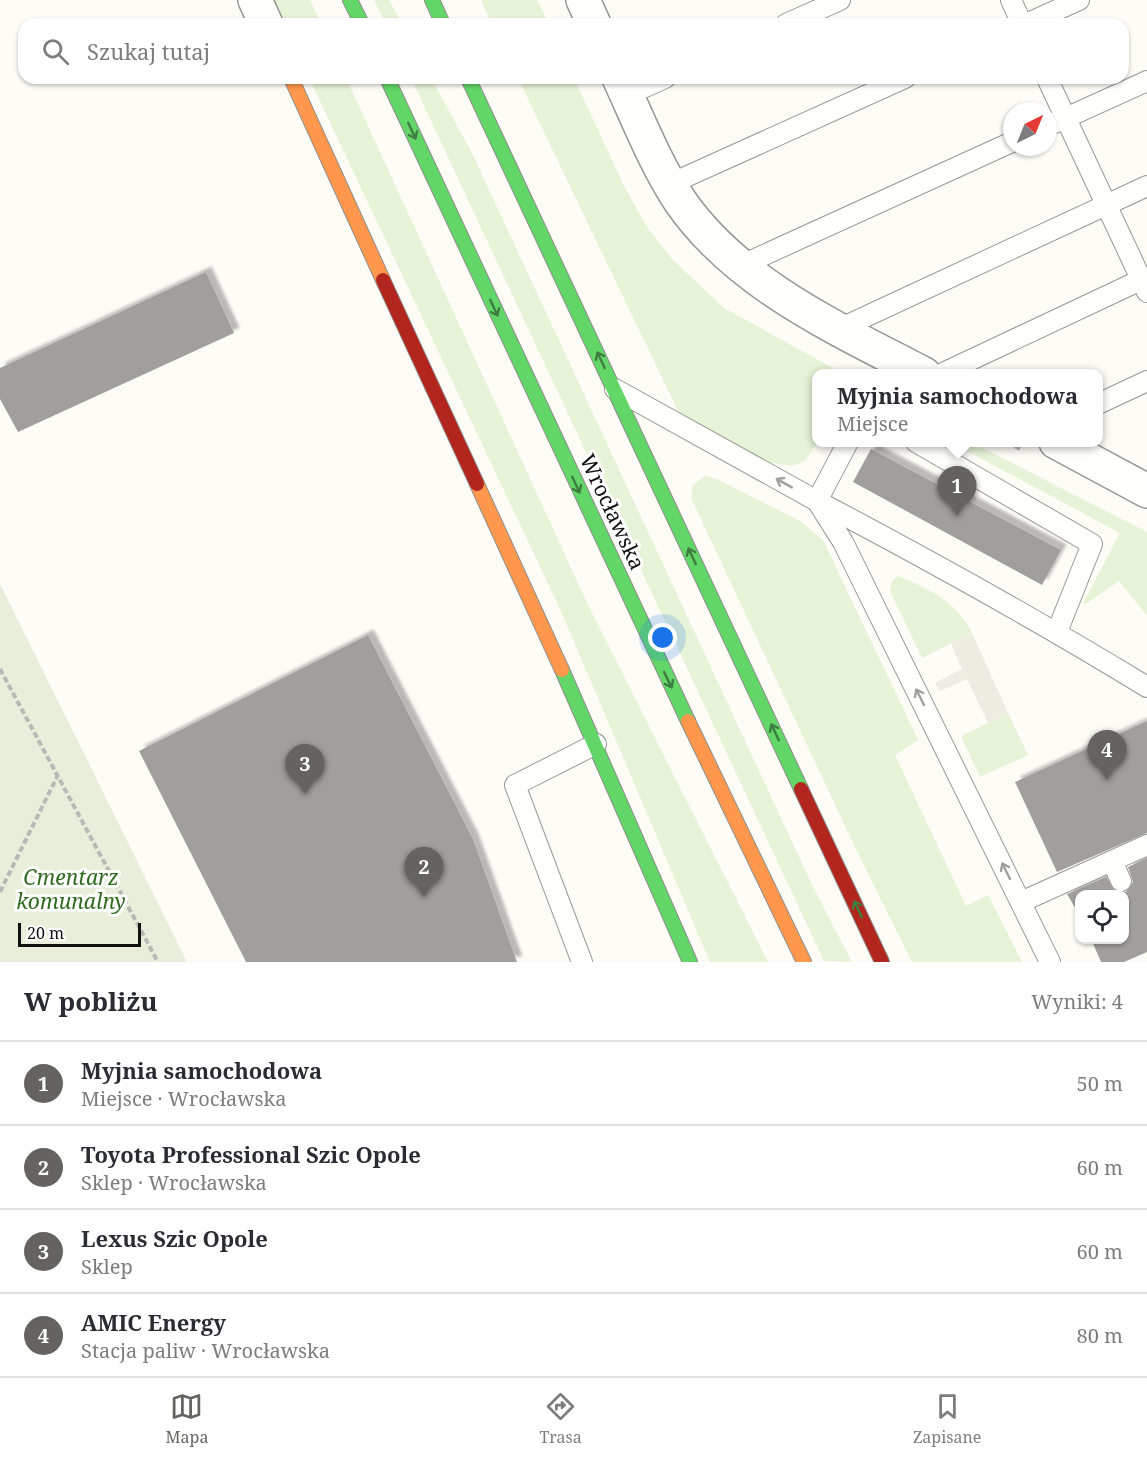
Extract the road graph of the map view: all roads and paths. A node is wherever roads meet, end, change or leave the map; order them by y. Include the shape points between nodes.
1 (255, 0) edge
2 (350, 0) edge
3 (432, 0) edge
4 (840, 0) edge
5 (1011, 0) edge
6 (1079, 0) edge
7 (263, 18) edge
8 (359, 18) edge
9 (440, 18) edge
10 (800, 18) edge
11 (1021, 18) edge
12 (1038, 18) edge
13 (1147, 81) edge
14 (294, 84) edge
15 (390, 84) edge
16 (471, 84) edge
17 (893, 84) edge
18 (1048, 84) edge
19 (623, 87) edge
20 (1052, 102) edge
21 (1057, 122) edge
22 (1003, 146) edge
23 (670, 184) junction
24 (1147, 186) edge
25 (1107, 205) junction
26 (742, 265) junction
27 (1145, 283) edge
28 (839, 329) junction
29 (915, 369) edge
30 (952, 369) edge
31 (1147, 381) edge
32 (614, 388) junction
33 (1103, 402) edge
34 (845, 447) edge
35 (924, 447) edge
36 (1065, 447) edge
37 (1147, 491) edge
38 (817, 501) junction
39 (1057, 632) junction
40 (0, 669) edge
41 (1147, 687) edge
42 (596, 744) junction
43 (58, 776) junction
44 (1147, 845) edge
45 (1112, 861) junction
46 (1121, 881) dead end
47 (0, 892) edge
48 (1021, 902) junction
49 (158, 962) edge
50 (582, 962) edge
51 (690, 962) edge
52 (804, 962) edge
53 (882, 962) edge
54 (1050, 962) edge

1 - 7 street
2 - 8 main road
3 - 9 main road
4 - 10 lane
5 - 11 lane
6 - 12 lane
13 - 21 lane
14 - 42 main road
15 -> 52 main road, Wrocławska via 624,589
32 -> 16 main road
17 - 23 lane
18 - 20 lane
19 - 23 street
21 - 25 lane
22 - 26 lane
23 - 26 street via 699,225
24 - 25 lane
25 - 27 lane
25 - 28 lane
26 - 28 street
27 - 30 lane
28 - 29 street
31 - 33 lane
38 -> 32 lane
53 -> 32 main road
34 - 38 lane
35 - 39 lane via 1092,544
36 - 37 street
38 - 39 lane
48 -> 38 lane via 843,542
39 - 41 lane
40 - 43 path
42 - 50 lane via 515,785
42 - 51 main road
43 - 47 path
43 - 49 path
44 - 45 lane
45 - 46 lane
45 - 48 lane
48 - 54 lane

